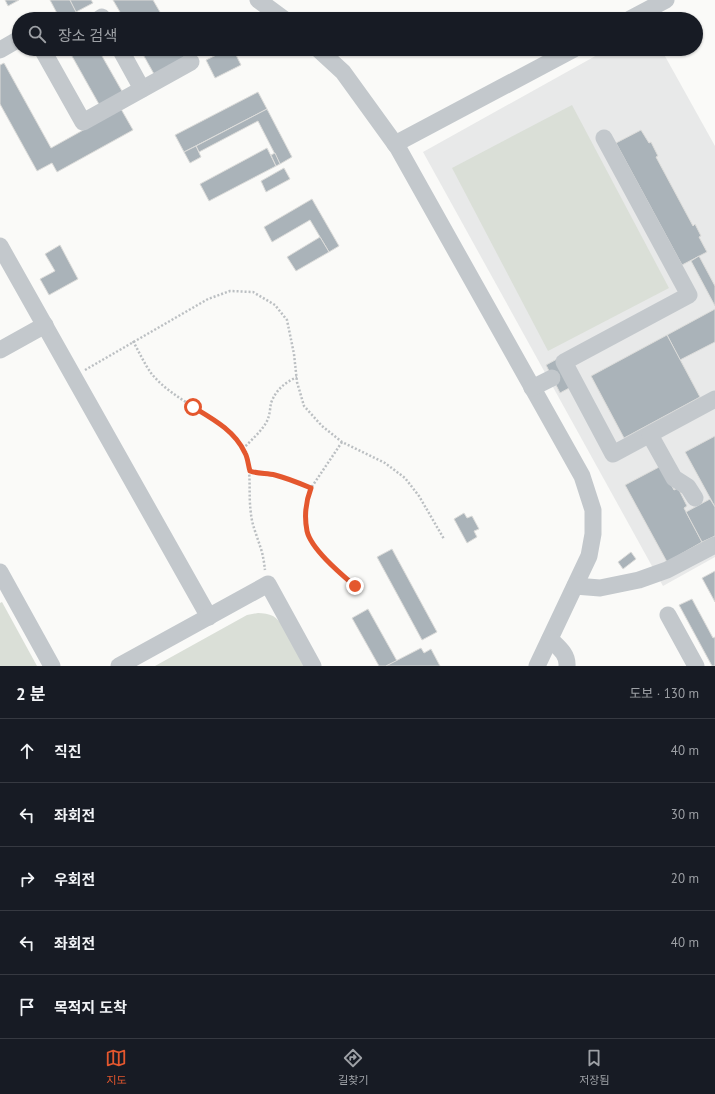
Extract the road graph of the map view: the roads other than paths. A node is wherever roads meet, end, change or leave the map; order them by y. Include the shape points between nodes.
1 (258, 0) edge
2 (666, 0) edge
3 (274, 12) edge
4 (643, 12) edge
5 (12, 43) edge
6 (0, 50) edge
7 (48, 56) edge
8 (124, 56) edge
9 (326, 56) edge
10 (561, 56) edge
11 (191, 62) dead end
12 (142, 89) junction
13 (604, 138) dead end
14 (395, 144) junction
15 (0, 246) edge
16 (45, 325) junction
17 (0, 350) edge
18 (561, 373) junction
19 (532, 388) junction
20 (715, 399) edge
21 (650, 435) junction
22 (694, 498) dead end
23 (715, 545) edge
24 (0, 572) edge
25 (575, 586) junction
26 (5, 591) edge
27 (668, 615) dead end
28 (209, 617) junction
29 (550, 639) junction
30 (52, 666) edge
31 (119, 666) edge
32 (313, 666) edge
33 (537, 666) edge
34 (567, 666) edge
35 (696, 666) edge

1 - 3 street
2 - 4 street
5 - 6 street
7 - 12 street via 83,122
8 - 12 street
9 - 14 street via 343,72
10 - 14 street
11 - 12 street
13 - 18 street via 689,295 564,362
14 - 19 street
15 - 16 street
16 - 17 street
16 - 28 street
18 - 19 street
18 - 21 street via 613,454
19 - 25 street via 582,476 593,510 593,534 589,556
20 - 21 street
21 - 22 street via 674,478 688,486
23 - 25 street via 667,570 639,580 600,588
24 - 26 street
25 - 29 street
26 - 30 street
27 - 35 street
28 - 31 street
28 - 32 street via 268,584
29 - 33 street
29 - 34 street via 562,651

